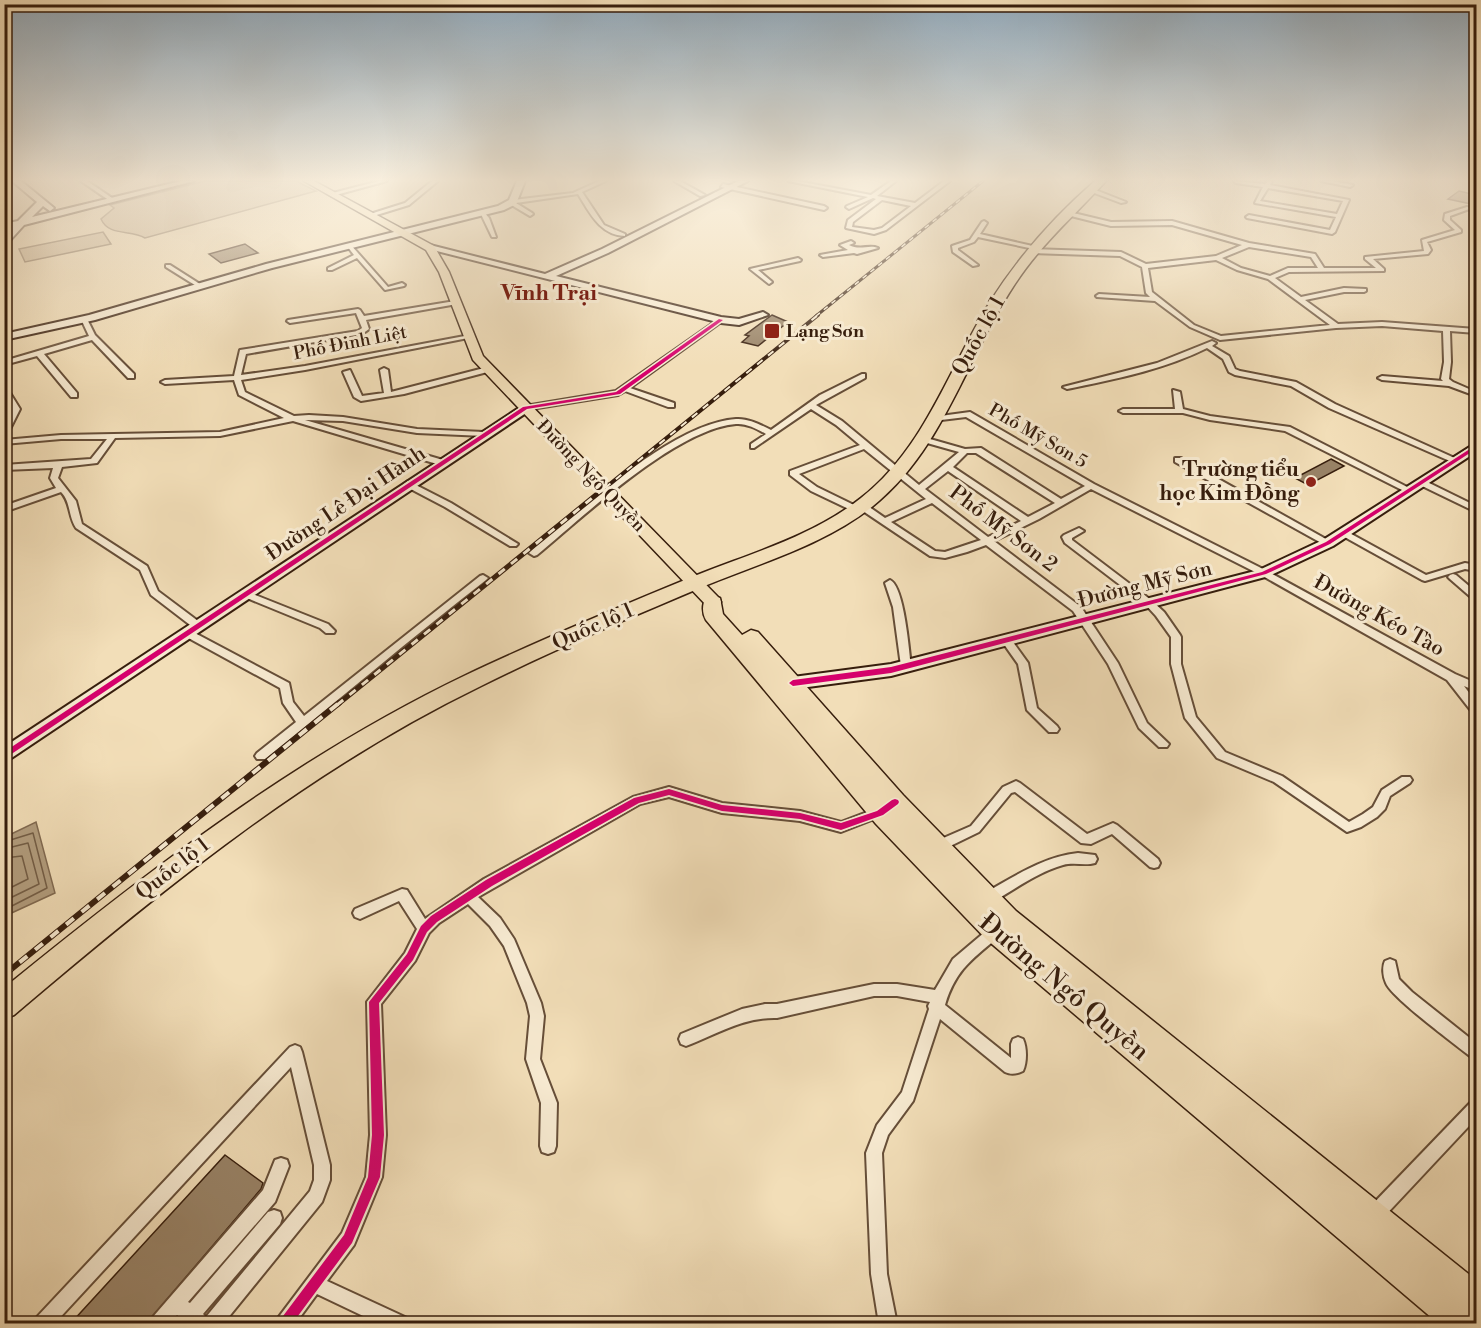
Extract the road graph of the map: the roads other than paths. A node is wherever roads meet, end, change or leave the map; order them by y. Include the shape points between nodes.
1 (361, 243) edge
2 (421, 243) edge
3 (611, 243) edge
4 (614, 243) edge
5 (851, 243) dead end
6 (969, 243) edge
7 (1009, 243) edge
8 (1038, 243) edge
9 (1241, 243) edge
10 (1424, 243) edge
11 (1248, 245) junction
12 (350, 246) junction
13 (430, 248) junction
14 (875, 248) dead end
15 (1033, 249) junction
16 (600, 250) junction
17 (858, 252) junction
18 (823, 255) dead end
19 (356, 256) junction
20 (1217, 258) junction
21 (798, 260) dead end
22 (975, 265) dead end
23 (168, 266) dead end
24 (1145, 266) junction
25 (330, 269) dead end
26 (1322, 270) junction
27 (546, 277) junction
28 (1270, 278) junction
29 (769, 282) dead end
30 (402, 285) dead end
31 (200, 286) junction
32 (1364, 290) dead end
33 (1100, 296) dead end
34 (1156, 299) junction
35 (1302, 299) junction
36 (455, 303) junction
37 (763, 315) dead end
38 (84, 319) junction
39 (361, 319) junction
40 (721, 320) junction
41 (290, 321) dead end
42 (1336, 326) junction
43 (1447, 328) junction
44 (1476, 331) edge
45 (468, 336) junction
46 (4, 337) edge
47 (94, 338) junction
48 (1220, 338) junction
49 (1208, 345) junction
50 (39, 353) junction
51 (4, 363) edge
52 (488, 369) junction
53 (384, 370) dead end
54 (347, 372) dead end
55 (131, 376) dead end
56 (862, 376) dead end
57 (237, 378) junction
58 (1382, 378) dead end
59 (165, 382) dead end
60 (1450, 384) junction
61 (1067, 387) dead end
62 (626, 388) junction
63 (4, 390) edge
64 (1176, 392) dead end
65 (1476, 394) edge
66 (74, 395) dead end
67 (388, 395) junction
68 (671, 405) dead end
69 (812, 406) junction
70 (525, 408) junction
71 (1123, 411) dead end
72 (1179, 411) junction
73 (293, 419) junction
74 (933, 419) junction
75 (4, 433) edge
76 (772, 433) junction
77 (484, 434) junction
78 (113, 436) junction
79 (923, 439) junction
80 (4, 442) edge
81 (867, 445) junction
82 (754, 446) dead end
83 (1476, 447) edge
84 (965, 451) junction
85 (1178, 460) dead end
86 (1455, 460) junction
87 (440, 462) junction
88 (58, 465) junction
89 (948, 467) junction
90 (4, 468) edge
91 (898, 473) junction
92 (408, 484) junction
93 (1091, 486) junction
94 (1415, 486) junction
95 (61, 489) junction
96 (919, 489) junction
97 (608, 493) junction
98 (933, 499) junction
99 (1061, 503) junction
100 (859, 507) junction
101 (4, 509) edge
102 (1476, 509) edge
103 (887, 520) junction
104 (1027, 521) junction
105 (1079, 531) dead end
106 (1344, 533) junction
107 (989, 540) junction
108 (1328, 543) junction
109 (513, 544) dead end
110 (534, 553) dead end
111 (1476, 568) edge
112 (1264, 573) junction
113 (1453, 577) dead end
114 (483, 578) dead end
115 (890, 583) dead end
116 (704, 592) junction
117 (245, 594) junction
118 (1476, 597) edge
119 (1148, 602) junction
120 (1083, 619) junction
121 (193, 629) junction
122 (330, 631) dead end
123 (1006, 640) junction
124 (906, 666) junction
125 (1451, 677) junction
126 (786, 686) junction
127 (1476, 687) edge
128 (1476, 709) edge
129 (303, 723) junction
130 (1053, 729) dead end
131 (1163, 744) dead end
132 (4, 756) edge
133 (261, 756) dead end
134 (1406, 780) dead end
135 (887, 808) junction
136 (936, 847) junction
137 (1091, 859) dead end
138 (1154, 863) dead end
139 (469, 896) junction
140 (987, 899) junction
141 (360, 913) dead end
142 (1001, 925) junction
143 (424, 929) junction
144 (1390, 965) dead end
145 (937, 1001) junction
146 (4, 1006) edge
147 (686, 1039) dead end
148 (1018, 1044) dead end
149 (1476, 1052) edge
150 (1476, 1107) edge
151 (548, 1146) dead end
152 (281, 1166) dead end
153 (261, 1205) junction
154 (274, 1218) junction
155 (1366, 1226) junction
156 (287, 1230) junction
157 (219, 1253) junction
158 (233, 1265) junction
159 (314, 1284) junction
160 (1476, 1302) edge
161 (176, 1303) junction
162 (191, 1320) edge
163 (42, 1323) edge
164 (158, 1323) edge
165 (211, 1323) edge
166 (284, 1323) edge
167 (401, 1323) edge
168 (888, 1323) edge
169 (1467, 1323) edge

1 - 12 street
2 - 13 main road
3 - 16 street
4 - 16 street
5 - 17 street via 843,245
6 - 22 street via 955,244 955,251
7 - 15 street
8 - 15 highway, Quốc lộ 1
9 - 11 street
10 - 26 street via 1426,253 1367,258 1380,270
11 - 20 street
11 - 26 street via 1313,255
12 - 19 street
12 - 31 street
13 - 27 street
13 - 36 main road, Đường Ngô Quyền
14 - 17 street
15 - 24 street via 1122,254
15 - 74 highway, Quốc lộ 1 via 987,318
16 - 27 street via 562,263 559,270
17 - 18 street
19 - 25 street
19 - 30 street via 387,289
20 - 24 street
20 - 28 street
21 - 29 street via 753,269
23 - 31 street
24 - 34 street via 1147,289
26 - 28 street via 1288,270
27 - 40 street
28 - 35 street
31 - 38 street
32 - 35 street
33 - 34 street
34 - 48 street via 1192,326
35 - 42 street
36 - 39 street
36 - 45 main road, Đường Ngô Quyền
37 - 40 street via 739,322
38 - 46 street
38 - 47 street
39 - 41 street via 358,311
39 - 57 street via 366,328 360,333 243,352
40 - 62 street, Đường Lê Đại Hành
42 - 43 street
42 - 48 street
43 - 44 street
43 - 60 street via 1445,352 1449,371 1445,379
45 - 52 main road, Đường Ngô Quyền via 477,357
45 - 57 street, Phố Đinh Liệt
47 - 50 street
47 - 55 street
48 - 49 street
49 - 61 street via 1135,372
49 - 86 street via 1238,373 1293,384 1332,406
50 - 51 street
50 - 66 street
52 - 67 street
52 - 70 main road, Đường Ngô Quyền
53 - 67 street
54 - 67 street via 359,399
56 - 69 street
57 - 59 street, Phố Đinh Liệt
57 - 73 street via 240,391 247,397
58 - 60 street
60 - 65 street
62 - 68 street
62 - 70 street, Đường Lê Đại Hành via 604,396
63 - 75 street via 16,409
64 - 72 street
69 - 76 street
69 - 81 street, Phố Mỹ Sơn 2
70 - 77 street, Đường Lê Đại Hành
70 - 97 main road, Đường Ngô Quyền
71 - 72 street
72 - 94 street via 1287,429
73 - 77 street via 343,419 417,431
73 - 78 street via 220,434
73 - 87 street
74 - 79 highway, Quốc lộ 1
74 - 93 street, Phố Mỹ Sơn 5 via 968,414
76 - 82 street
76 - 97 street via 740,421 711,428 677,442
77 - 87 street, Đường Lê Đại Hành
78 - 80 street
78 - 88 street via 94,461
79 - 84 street
79 - 91 highway, Quốc lộ 1
81 - 91 street, Phố Mỹ Sơn 2
81 - 100 street via 793,473 814,489
83 - 86 street, Đường Mỹ Sơn
84 - 89 street
84 - 99 street via 978,450
85 - 108 street
86 - 94 street, Đường Mỹ Sơn
87 - 92 street, Đường Lê Đại Hành
88 - 90 street
88 - 95 street via 54,478
89 - 96 street
89 - 104 street
91 - 96 street, Phố Mỹ Sơn 2
91 - 100 highway, Quốc lộ 1
92 - 109 street via 451,505 459,514
92 - 117 street, Đường Lê Đại Hành
93 - 99 street
93 - 112 street, Phố Mỹ Sơn 5
94 - 102 street
94 - 106 street, Đường Mỹ Sơn
95 - 101 street
95 - 121 street via 71,497 79,526 144,568 154,593
96 - 98 street, Phố Mỹ Sơn 2
97 - 110 street
97 - 116 main road, Đường Ngô Quyền
98 - 103 street
98 - 107 street, Phố Mỹ Sơn 2
99 - 104 street
100 - 103 street
100 - 116 highway, Quốc lộ 1
103 - 107 street via 933,554 944,557
104 - 107 street
105 - 119 street via 1067,537 1068,541
106 - 108 street, Đường Mỹ Sơn
106 - 111 street via 1425,578 1465,566
107 - 120 street, Phố Mỹ Sơn 2 via 1070,603
108 - 112 street, Đường Mỹ Sơn
112 - 119 street, Đường Mỹ Sơn
112 - 125 street, Đường Kéo Tào
113 - 118 street
114 - 129 street via 386,652
115 - 124 street via 898,607
116 - 126 highway, Đường Ngô Quyền via 713,615
116 - 146 highway, Quốc lộ 1 via 601,623 440,697 316,767 178,866
117 - 121 street, Đường Lê Đại Hành
117 - 122 street
119 - 120 street, Đường Mỹ Sơn
119 - 134 street via 1176,637 1176,664 1191,718 1221,755 1278,779 1347,827 1373,813 1386,793
120 - 123 street, Đường Mỹ Sơn
120 - 131 street, Phố Mỹ Sơn 2 via 1113,663 1143,725
121 - 129 street via 285,686 288,703
121 - 132 street, Đường Lê Đại Hành
123 - 124 street, Đường Mỹ Sơn
123 - 130 street via 1023,663 1032,710
124 - 126 street, Đường Mỹ Sơn
125 - 127 street, Đường Kéo Tào
125 - 128 street
126 - 135 highway, Đường Ngô Quyền
129 - 133 street
135 - 136 highway, Đường Ngô Quyền
135 - 139 street via 841,827 800,816 722,808 669,792 655,794 619,810
135 - 142 highway, Đường Ngô Quyền via 936,875
136 - 138 street via 975,829 1007,790 1016,786 1085,839 1113,828
136 - 140 highway, Đường Ngô Quyền
137 - 140 street via 1071,857
139 - 143 street
139 - 151 street via 509,943 534,1003 537,1016 533,1059 549,1103
140 - 142 highway, Đường Ngô Quyền
141 - 143 street via 402,894
142 - 145 street via 958,963
142 - 155 highway, Đường Ngô Quyền
143 - 159 street via 410,957 374,1002 378,1135 374,1176 348,1239
144 - 149 street via 1392,982
145 - 147 street via 897,990 874,990 777,1011 748,1012
145 - 148 street via 1010,1067 1018,1066
145 - 168 street via 909,1096 882,1130 874,1153 879,1274
150 - 155 street via 1408,1175
152 - 153 street via 273,1190
153 - 154 street
153 - 157 street
154 - 156 street
154 - 158 street
155 - 160 highway, Đường Ngô Quyền
155 - 169 highway, Đường Ngô Quyền
156 - 163 street via 315,1196 322,1180 322,1165 295,1052
156 - 165 street
157 - 158 street
157 - 161 street
158 - 162 street
159 - 166 street
159 - 167 street
161 - 162 street
161 - 164 street

